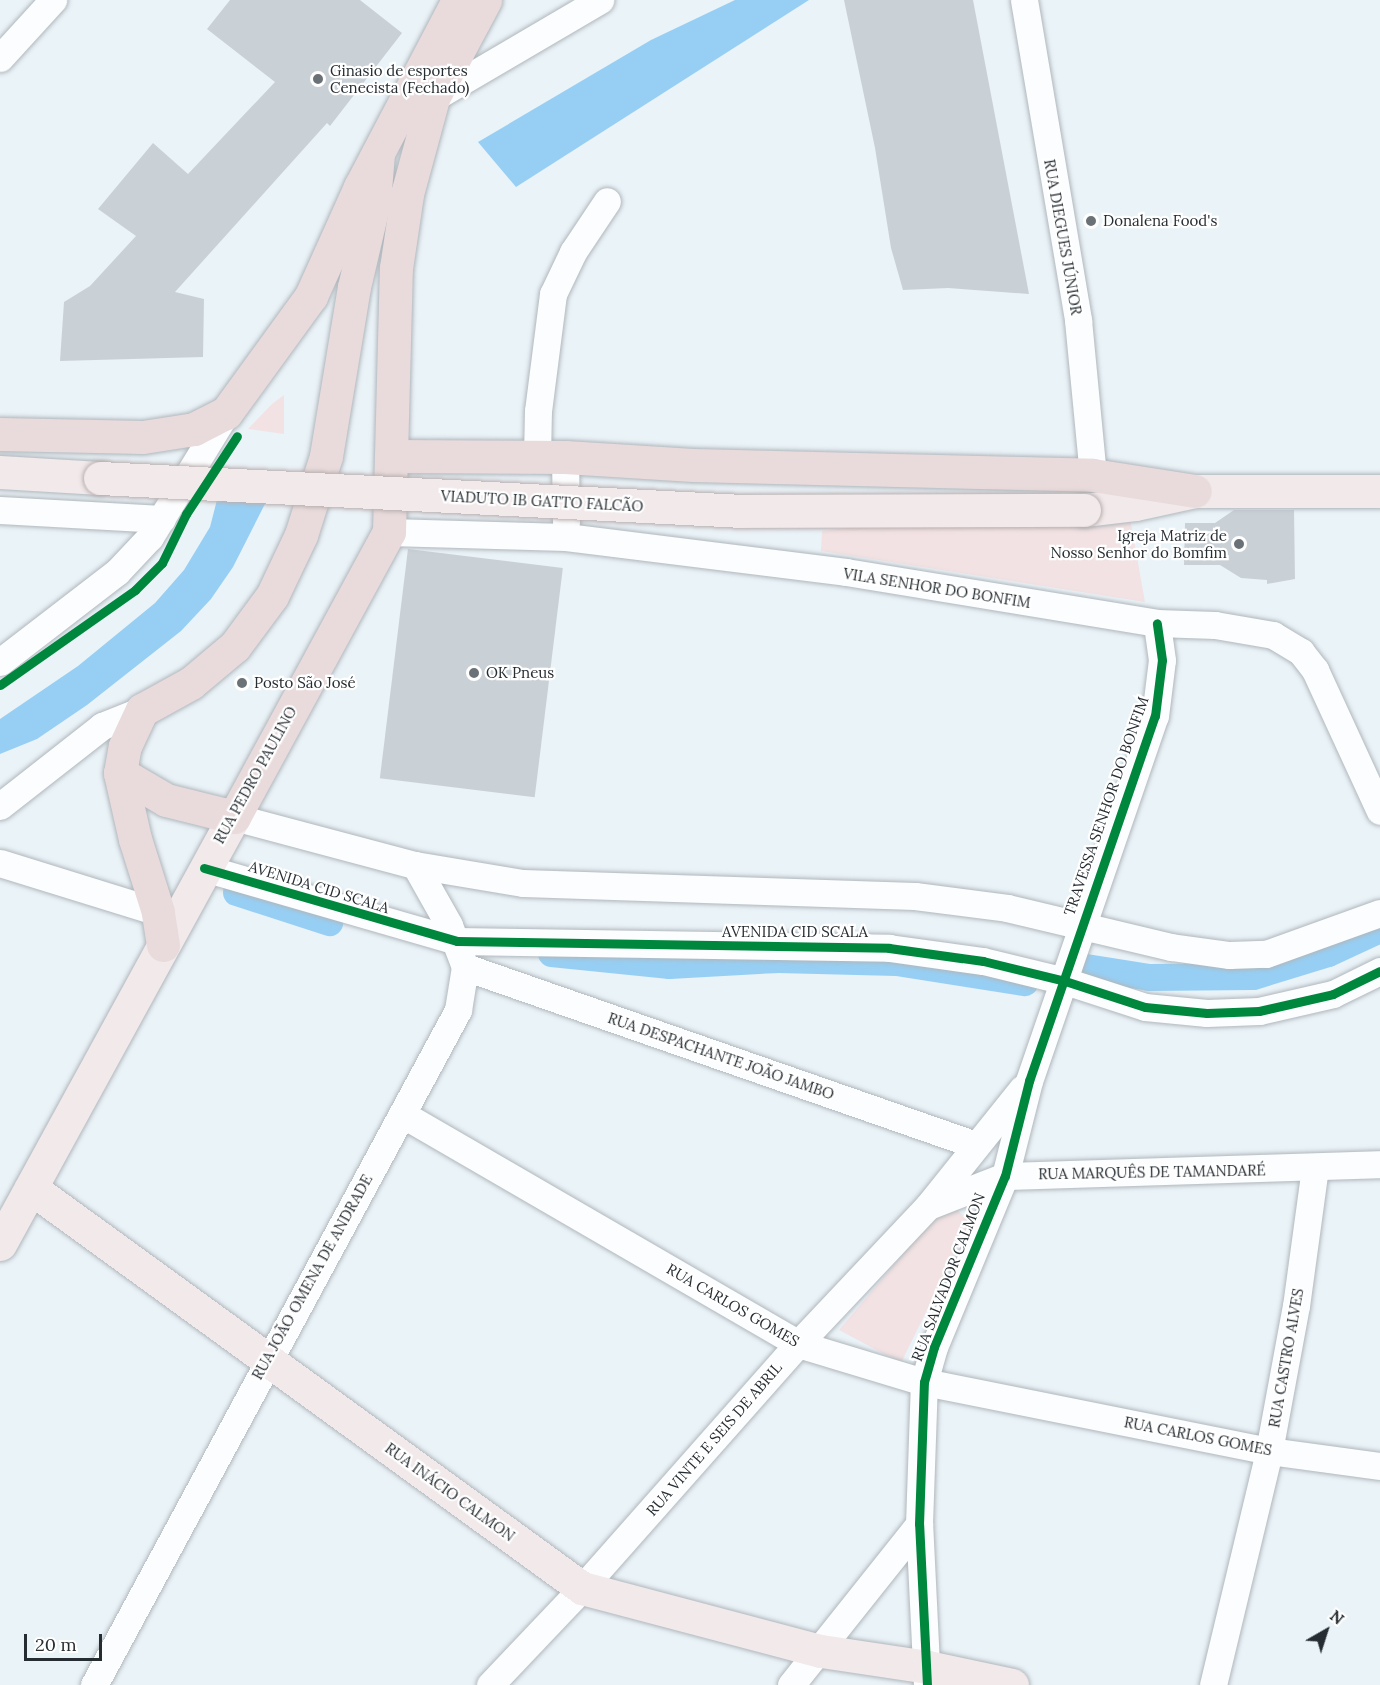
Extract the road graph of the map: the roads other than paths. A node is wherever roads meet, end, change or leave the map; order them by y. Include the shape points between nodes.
1 (53, 0) edge
2 (458, 0) edge
3 (485, 0) edge
4 (600, 0) edge
5 (1024, 0) edge
6 (0, 58) edge
7 (433, 98) junction
8 (378, 153) junction
9 (607, 201) dead end
10 (226, 412) junction
11 (0, 435) edge
12 (393, 456) junction
13 (551, 457) junction
14 (0, 472) edge
15 (1093, 475) junction
16 (1195, 491) junction
17 (1380, 491) edge
18 (0, 510) edge
19 (162, 519) junction
20 (389, 532) junction
21 (566, 537) junction
22 (1157, 623) junction
23 (0, 662) edge
24 (142, 710) junction
25 (120, 773) junction
26 (4, 800) edge
27 (1380, 811) edge
28 (234, 817) junction
29 (0, 863) edge
30 (415, 865) junction
31 (204, 868) junction
32 (158, 912) junction
33 (1380, 913) edge
34 (1081, 928) junction
35 (457, 941) junction
36 (163, 945) junction
37 (465, 967) junction
38 (1380, 971) edge
39 (1065, 981) junction
40 (1029, 1081) junction
41 (402, 1114) junction
42 (976, 1145) junction
43 (1380, 1164) edge
44 (1315, 1168) junction
45 (1005, 1176) junction
46 (31, 1188) junction
47 (929, 1205) junction
48 (0, 1244) edge
49 (798, 1344) junction
50 (267, 1358) junction
51 (924, 1382) junction
52 (1269, 1451) junction
53 (1380, 1466) edge
54 (919, 1524) junction
55 (582, 1588) junction
56 (821, 1651) junction
57 (927, 1676) edge
58 (94, 1685) edge
59 (490, 1685) edge
60 (791, 1685) edge
61 (1012, 1685) edge
62 (1213, 1685) edge

1 - 6 street
2 - 8 highway
3 - 7 highway, RUA PEDRO PAULINO
4 - 7 street
5 - 15 street, RUA DIEGUES JÚNIOR via 1078,320
7 - 12 highway, RUA PEDRO PAULINO via 407,194 396,268
8 - 10 highway via 311,296
8 - 24 highway via 374,202 354,286 326,456 301,535 272,596 235,645 191,683
9 - 13 street via 573,252 553,294 538,411
10 - 11 highway via 194,429 143,437
10 - 19 street
12 - 13 highway
12 - 20 highway, RUA PEDRO PAULINO
13 - 15 highway via 693,465
13 - 21 street
14 - 16 main road, VIADUTO IB GATTO FALCÃO, bridge via 742,511 1084,510
15 - 16 highway
16 - 17 main road, VIADUTO IB GATTO FALCÃO
18 - 19 street
19 - 23 street via 117,572
20 - 21 street, VILA SENHOR DO BONFIM
20 - 28 highway, RUA PEDRO PAULINO
21 - 22 street, VILA SENHOR DO BONFIM via 846,572
22 - 27 street, VILA SENHOR DO BONFIM via 1256,631 1286,641 1301,652 1326,690
22 - 34 street, TRAVESSA SENHOR DO BONFIM via 1162,660 1155,716
24 - 25 highway via 125,746
24 - 26 street via 102,726
25 - 28 highway via 166,800
25 - 32 highway
28 - 30 street
28 - 31 main road, RUA PEDRO PAULINO
29 - 32 street
30 - 34 street via 523,883 915,896 1007,908
30 - 35 street, RUA JOÃO OMENA DE ANDRADE
31 - 35 street, AVENIDA CID SCALA
31 - 36 main road, RUA PEDRO PAULINO
32 - 36 highway
33 - 34 street via 1266,954 1228,955 1171,948
34 - 39 street, RUA SALVADOR CALMON
35 - 37 street, RUA JOÃO OMENA DE ANDRADE
35 - 39 street, AVENIDA CID SCALA via 889,948 983,961
36 - 46 main road, RUA PEDRO PAULINO
37 - 41 street, RUA JOÃO OMENA DE ANDRADE via 458,1010
37 - 42 street, RUA DESPACHANTE JOÃO JAMBO
38 - 39 street, AVENIDA CID SCALA via 1333,994 1259,1011 1207,1013 1145,1007
39 - 40 street, RUA SALVADOR CALMON
40 - 42 street, RUA VINTE E SEIS DE ABRIL
40 - 45 street, RUA SALVADOR CALMON
41 - 49 street, RUA CARLOS GOMES
41 - 50 street, RUA JOÃO OMENA DE ANDRADE
42 - 47 street, RUA VINTE E SEIS DE ABRIL
43 - 44 street, RUA MARQUÊS DE TAMANDARÉ
44 - 45 street, RUA MARQUÊS DE TAMANDARÉ
44 - 52 street, RUA CASTRO ALVES via 1296,1306
45 - 47 street, RUA MARQUÊS DE TAMANDARÉ
45 - 51 street, RUA SALVADOR CALMON via 934,1347
46 - 48 main road, RUA PEDRO PAULINO
46 - 50 main road, RUA INÁCIO CALMON
47 - 49 street, RUA VINTE E SEIS DE ABRIL
49 - 51 street, RUA CARLOS GOMES
49 - 55 street, RUA VINTE E SEIS DE ABRIL
50 - 55 main road, RUA INÁCIO CALMON
50 - 58 street, RUA JOÃO OMENA DE ANDRADE
51 - 52 street, RUA CARLOS GOMES
51 - 54 street, RUA SALVADOR CALMON
52 - 53 street, RUA CARLOS GOMES
52 - 62 street, RUA CASTRO ALVES
54 - 56 street
54 - 57 street, RUA SALVADOR CALMON
55 - 56 main road, RUA INÁCIO CALMON
55 - 59 street, RUA VINTE E SEIS DE ABRIL
56 - 57 main road, RUA INÁCIO CALMON
56 - 60 street
57 - 61 main road, RUA INÁCIO CALMON

